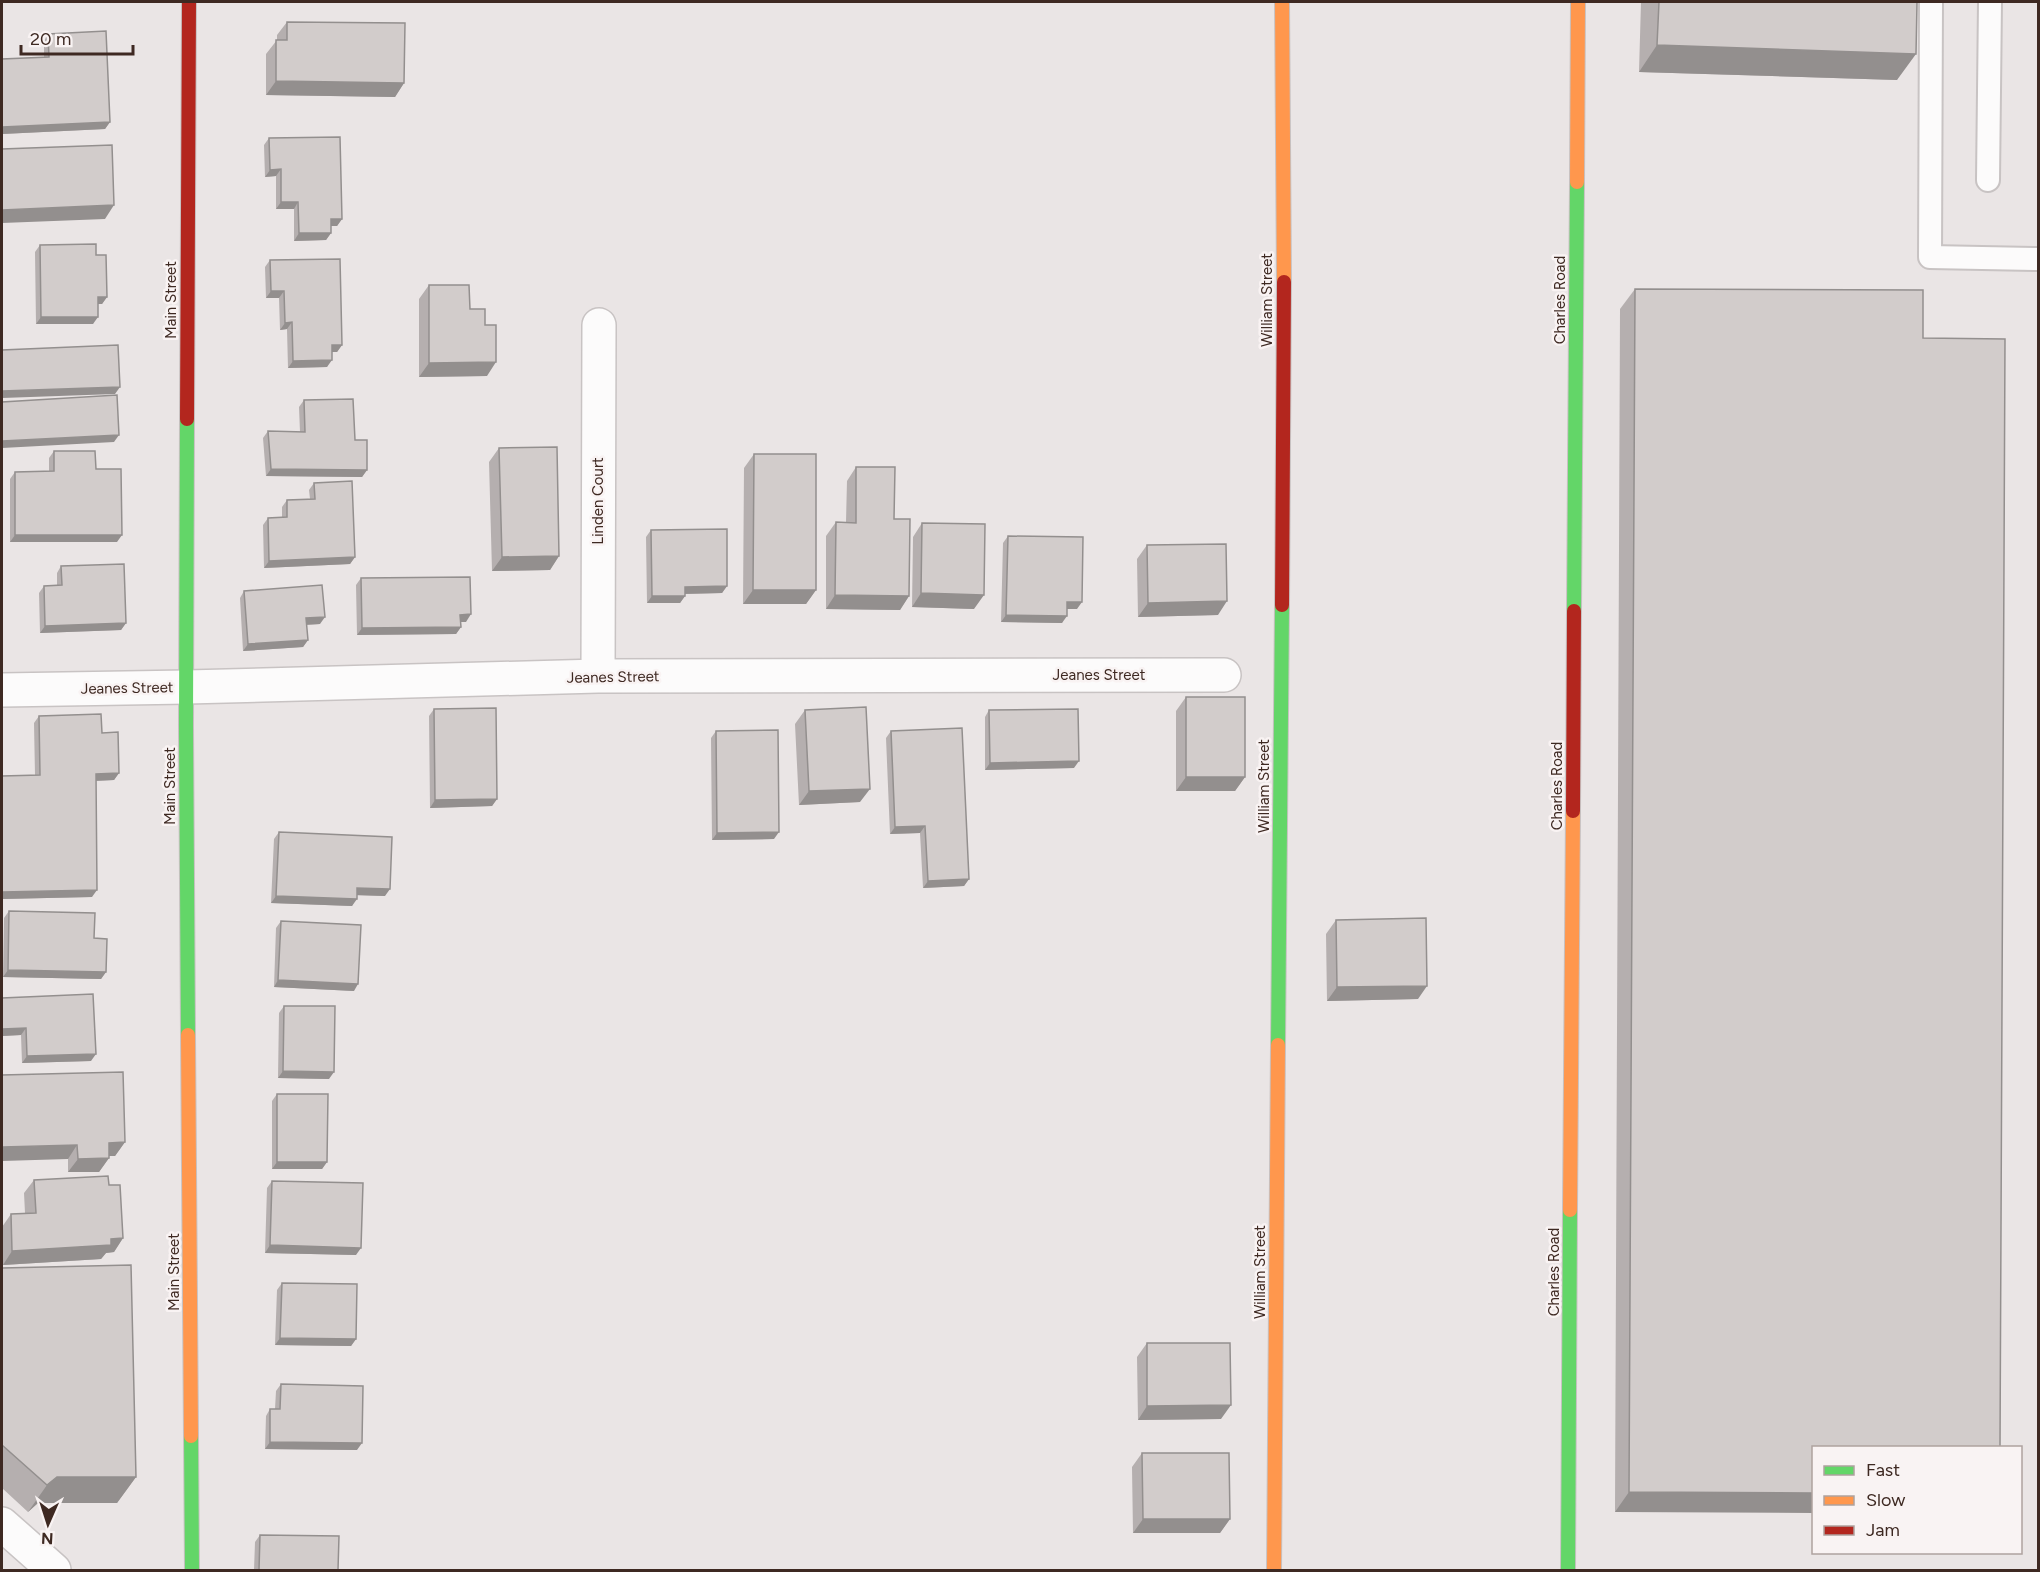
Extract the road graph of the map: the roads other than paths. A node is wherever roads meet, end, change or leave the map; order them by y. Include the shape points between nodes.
1 (189, 2) edge
2 (1282, 2) edge
3 (1578, 2) edge
4 (1931, 2) edge
5 (1990, 2) edge
6 (1988, 180) dead end
7 (2038, 259) edge
8 (599, 325) dead end
9 (1224, 675) dead end
10 (598, 676) junction
11 (187, 687) junction
12 (2, 690) edge
13 (2, 1524) edge
14 (54, 1570) edge
15 (192, 1570) edge
16 (1274, 1570) edge
17 (1569, 1570) edge

1 - 11 street, Main Street
2 - 16 street, William Street via 1284,317
3 - 17 street, Charles Road
4 - 7 lane via 1930,257
5 - 6 lane
8 - 10 street, Linden Court
9 - 10 street, Jeanes Street
10 - 11 street, Jeanes Street
11 - 12 street, Jeanes Street
11 - 15 street, Main Street
13 - 14 street

